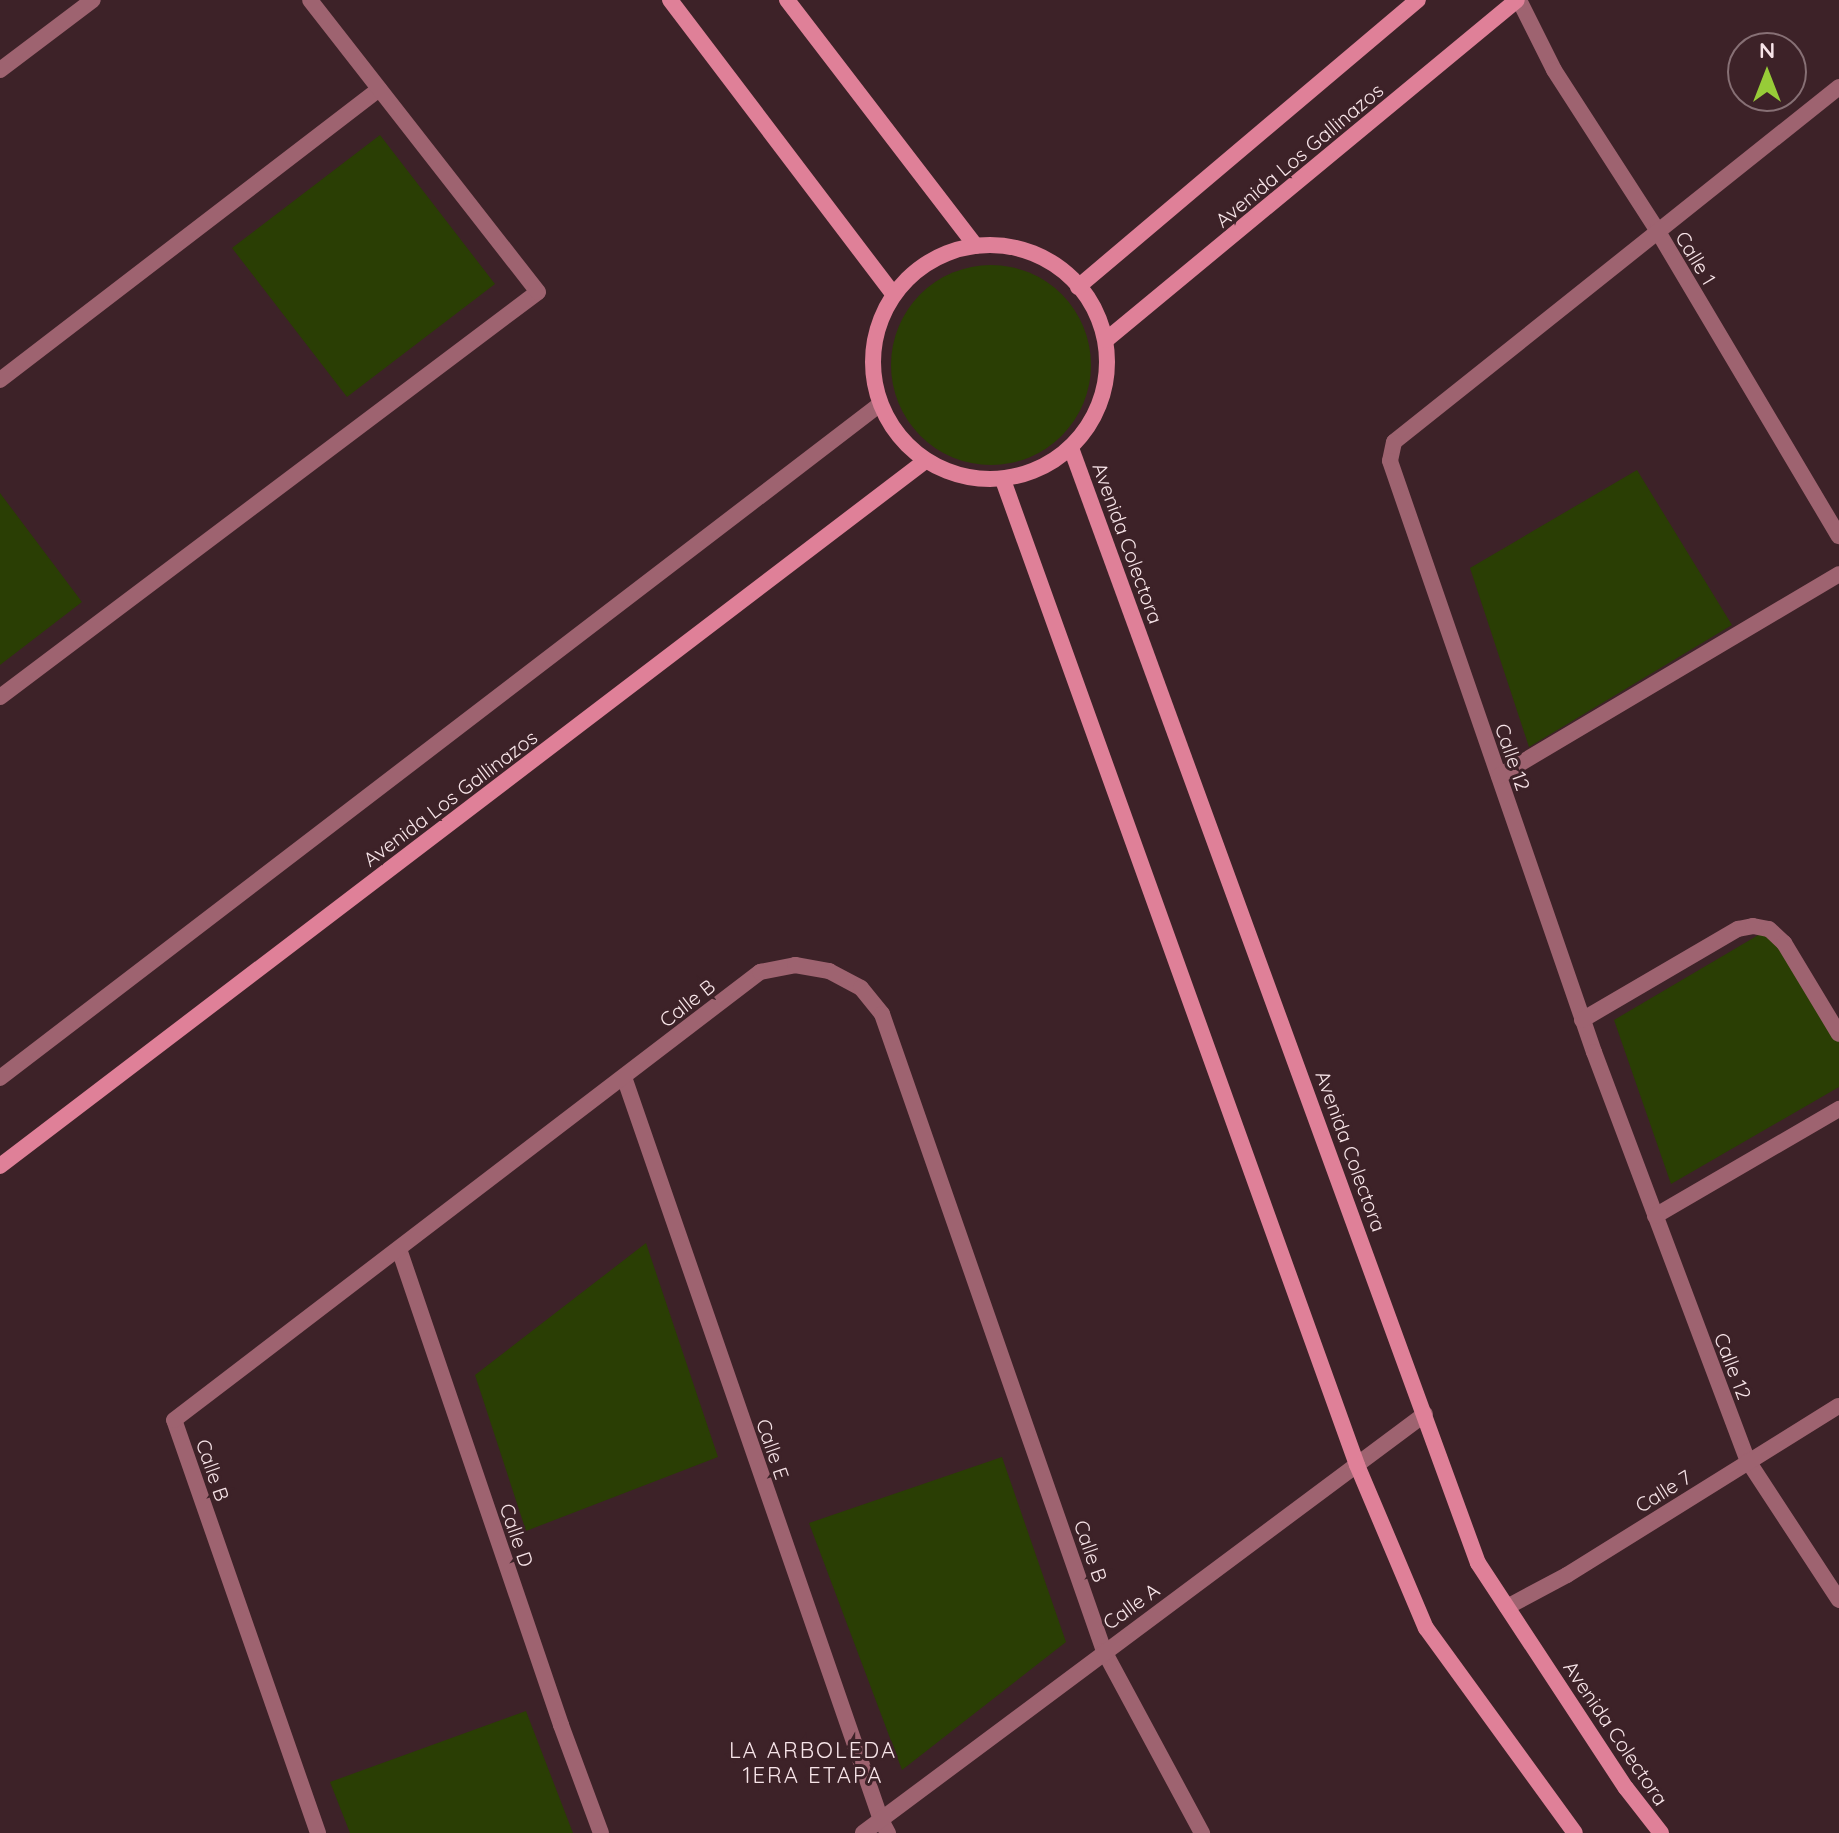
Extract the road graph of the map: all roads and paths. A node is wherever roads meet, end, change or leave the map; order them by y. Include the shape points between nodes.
1 (93, 0) edge
2 (310, 0) edge
3 (670, 0) edge
4 (787, 0) edge
5 (1418, 0) edge
6 (1518, 0) edge
7 (0, 70) edge
8 (1839, 87) edge
9 (379, 89) junction
10 (1657, 230) junction
11 (976, 246) junction
12 (1078, 287) junction
13 (893, 294) junction
14 (1106, 340) junction
15 (0, 380) edge
16 (879, 405) junction
17 (1071, 448) junction
18 (925, 461) junction
19 (1003, 480) junction
20 (1839, 536) edge
21 (1839, 574) edge
22 (0, 697) edge
23 (1499, 776) junction
24 (1582, 1020) junction
25 (1839, 1034) edge
26 (624, 1077) junction
27 (0, 1078) edge
28 (1839, 1109) edge
29 (0, 1166) edge
30 (1655, 1216) junction
31 (399, 1249) junction
32 (1839, 1406) edge
33 (1425, 1414) junction
34 (1748, 1461) junction
35 (1357, 1465) junction
36 (1839, 1600) edge
37 (1507, 1607) junction
38 (1104, 1651) junction
39 (884, 1826) edge
40 (318, 1833) edge
41 (601, 1833) edge
42 (863, 1833) edge
43 (1202, 1833) edge
44 (1575, 1833) edge
45 (1661, 1833) edge

1 - 7 street
2 - 9 street
3 - 13 street
4 - 11 street
5 - 12 street, Avenida Los Gallinazos
6 - 10 street, Calle 1 via 1554,70
6 - 14 street, Avenida Los Gallinazos
8 - 10 street, Calle 12
9 - 15 street
9 - 22 street via 538,292
10 - 20 street, Calle 1
10 - 23 street, Calle 12 via 1394,442 1390,461
11 - 12 street via 997,244 1033,253
11 - 13 street via 921,267
12 - 14 street via 1092,303
13 - 16 street via 875,330 872,369
14 - 17 street via 1107,379 1099,404
16 - 18 street via 897,437
16 - 27 street
17 - 19 street via 1039,470
17 - 33 street, Avenida Colectora
18 - 19 street via 962,478
18 - 29 street, Avenida Los Gallinazos
19 - 35 street
21 - 23 street
23 - 24 street, Calle 12
24 - 25 street via 1738,929 1753,926 1769,929 1784,943
24 - 30 street, Calle 12
26 - 31 street, Calle B
26 - 38 street, Calle B via 760,972 795,965 829,971 861,988 882,1014
26 - 39 street, Calle E
28 - 30 street
30 - 34 street, Calle 12
31 - 40 street, Calle B via 174,1420
31 - 41 street, Calle D
32 - 34 street, Calle 7
33 - 35 street, Calle A
33 - 37 street, Avenida Colectora via 1478,1563
34 - 36 street, Calle 12
34 - 37 street, Calle 7
35 - 38 street, Calle A
35 - 44 street via 1426,1628
37 - 45 street, Avenida Colectora
38 - 39 street, Calle A
38 - 43 street, Calle B
39 - 42 street, Calle A

